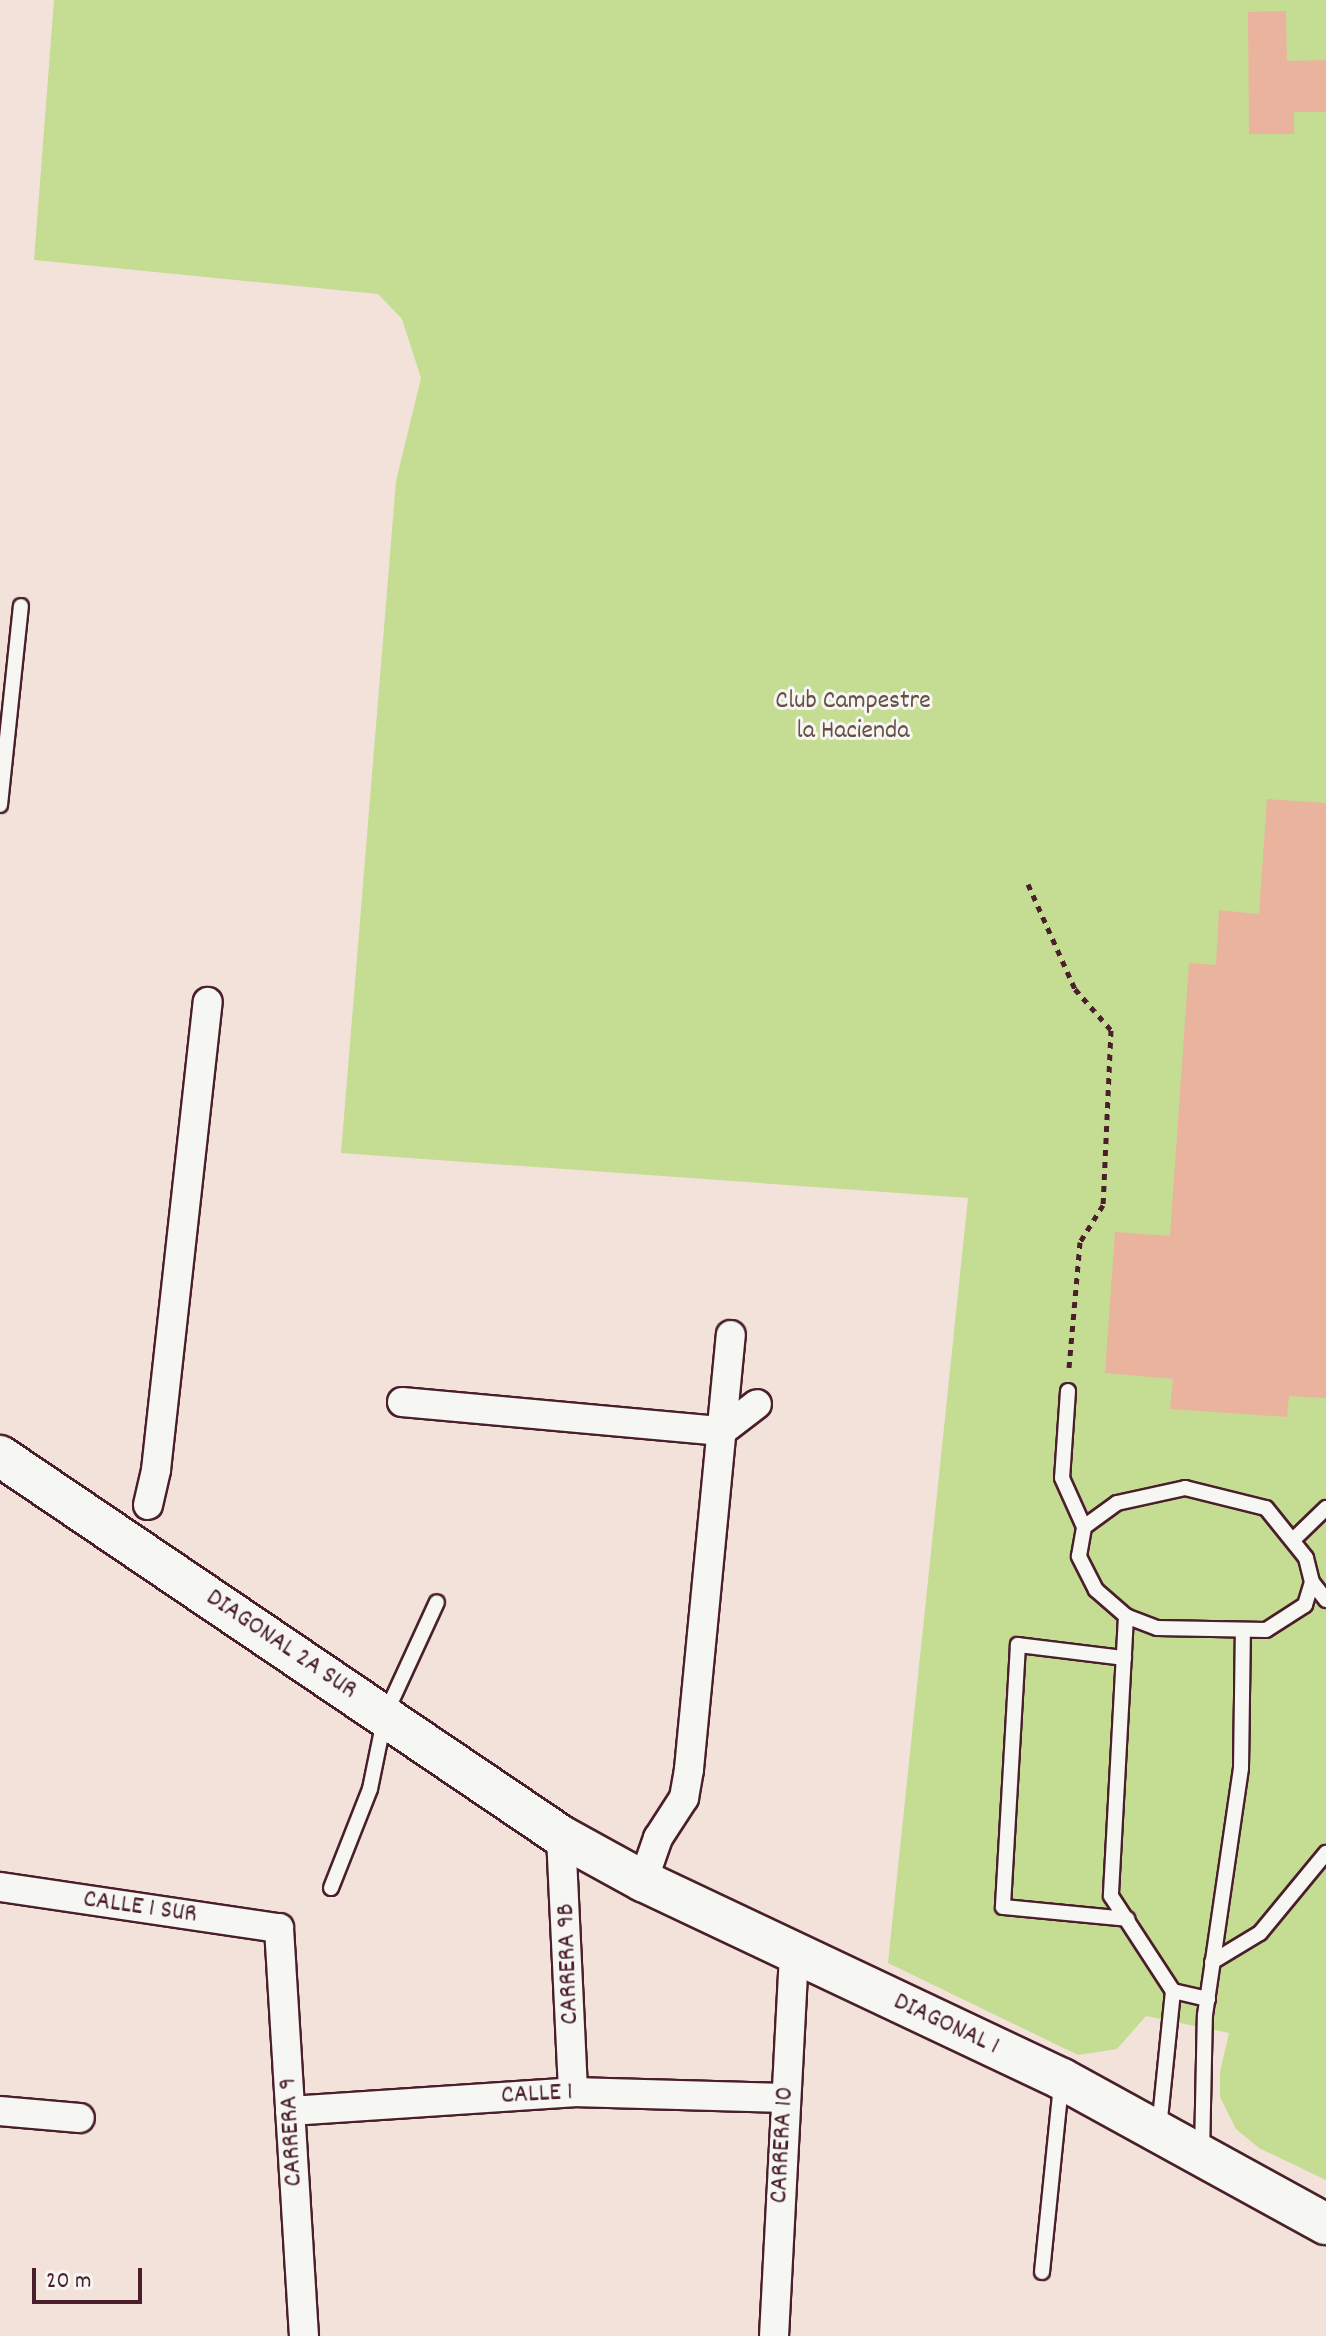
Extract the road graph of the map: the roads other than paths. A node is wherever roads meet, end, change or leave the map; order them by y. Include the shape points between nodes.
1 (21, 606) dead end
2 (0, 805) edge
3 (208, 1002) dead end
4 (731, 1335) dead end
5 (1068, 1391) road end
6 (402, 1402) dead end
7 (757, 1404) dead end
8 (722, 1431) junction
9 (0, 1456) edge
10 (1326, 1508) edge
11 (136, 1522) junction
12 (1084, 1527) junction
13 (1294, 1539) junction
14 (1312, 1582) junction
15 (1326, 1600) edge
16 (437, 1602) dead end
17 (1126, 1616) junction
18 (1243, 1633) junction
19 (1124, 1658) junction
20 (385, 1715) junction
21 (561, 1836) junction
22 (1326, 1853) edge
23 (643, 1881) junction
24 (0, 1887) edge
25 (331, 1888) dead end
26 (1127, 1919) junction
27 (279, 1928) joint
28 (794, 1953) junction
29 (1212, 1962) junction
30 (1173, 1991) junction
31 (1208, 1999) junction
32 (1062, 2079) junction
33 (573, 2092) junction
34 (785, 2098) junction
35 (0, 2111) edge
36 (290, 2111) junction
37 (80, 2118) dead end
38 (1158, 2135) junction
39 (1202, 2157) junction
40 (1326, 2224) edge
41 (1042, 2272) dead end
42 (304, 2336) edge
43 (774, 2336) edge

1 - 2 lane
3 - 11 street via 156,1470
4 - 8 street
5 - 12 lane via 1062,1478
6 - 8 street
7 - 8 street
8 - 23 street via 684,1798 658,1838
9 - 11 main road, DIAGONAL 2A SUR
10 - 13 lane
11 - 20 main road, DIAGONAL 2A SUR
12 - 13 lane via 1117,1503 1185,1488 1266,1508
12 - 17 lane via 1079,1556 1096,1590
13 - 14 lane
14 - 15 lane
14 - 18 lane via 1305,1605 1266,1630
16 - 20 lane
17 - 18 lane via 1157,1628
17 - 19 lane
18 - 29 lane via 1241,1768
19 - 26 lane via 1111,1896
19 - 26 lane via 1018,1645 1003,1907
20 - 21 main road, DIAGONAL 2A SUR
20 - 25 lane via 370,1789
21 - 23 main road, DIAGONAL 1
21 - 33 street, CARRERA 9B
22 - 29 lane via 1260,1933
23 - 28 main road, DIAGONAL 1
24 - 27 street, CALLE 1 SUR
26 - 30 lane
27 - 36 street, CARRERA 9
28 - 32 main road, DIAGONAL 1
28 - 34 street, CARRERA 10
29 - 31 lane
30 - 31 lane
30 - 38 lane
31 - 39 lane
32 - 38 main road, DIAGONAL 1
32 - 41 lane
33 - 34 street, CALLE 1
33 - 36 street, CALLE 1
34 - 43 street, CARRERA 10
35 - 37 street
36 - 42 street, CARRERA 9
38 - 39 main road, DIAGONAL 1
39 - 40 main road, DIAGONAL 1

